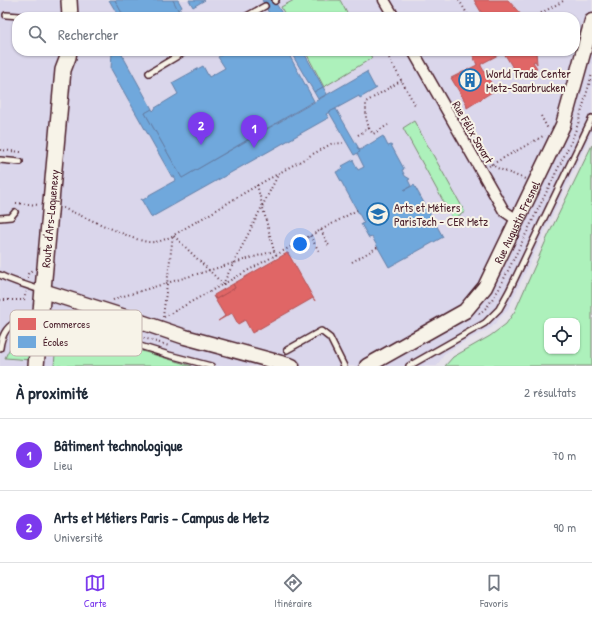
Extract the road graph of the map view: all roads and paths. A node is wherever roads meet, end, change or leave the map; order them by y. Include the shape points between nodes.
1 (384, 0) edge
2 (459, 0) edge
3 (565, 0) edge
4 (265, 6) dead end
5 (254, 12) edge
6 (391, 12) edge
7 (465, 12) edge
8 (543, 12) edge
9 (6, 15) dead end
10 (12, 15) edge
11 (592, 21) edge
12 (61, 56) edge
13 (68, 56) edge
14 (178, 56) edge
15 (416, 56) edge
16 (389, 58) dead end
17 (63, 70) junction
18 (149, 73) dead end
19 (402, 80) junction
20 (415, 105) dead end
21 (541, 116) dead end
22 (592, 118) edge
23 (388, 125) dead end
24 (369, 128) junction
25 (358, 135) dead end
26 (343, 142) dead end
27 (0, 150) edge
28 (21, 152) dead end
29 (0, 160) edge
30 (20, 162) dead end
31 (491, 164) junction
32 (480, 170) junction
33 (279, 173) junction
34 (535, 183) junction
35 (257, 185) junction
36 (16, 203) dead end
37 (35, 205) dead end
38 (263, 206) junction
39 (60, 207) dead end
40 (357, 210) dead end
41 (16, 212) dead end
42 (0, 218) edge
43 (517, 220) junction
44 (321, 230) junction
45 (173, 235) junction
46 (310, 236) junction
47 (329, 246) dead end
48 (378, 247) dead end
49 (274, 251) junction
50 (319, 251) dead end
51 (276, 255) junction
52 (352, 262) dead end
53 (234, 263) junction
54 (209, 271) junction
55 (0, 275) edge
56 (166, 283) junction
57 (223, 284) junction
58 (43, 291) junction
59 (113, 300) dead end
60 (41, 310) edge
61 (103, 310) edge
62 (142, 322) edge
63 (10, 326) edge
64 (142, 347) edge
65 (0, 348) edge
66 (287, 350) dead end
67 (37, 356) edge
68 (382, 363) edge
69 (36, 366) edge
70 (211, 366) edge
71 (292, 366) edge
72 (344, 366) edge
73 (367, 366) edge
74 (409, 366) edge

1 - 6 street
2 - 7 path
3 - 8 path
4 - 5 lane
9 - 10 lane
11 - 34 street, Rue Augustin Fresnel via 563,125
12 - 17 main road, Route d'Ars-Laquenexy
13 - 17 main road, Route d'Ars-Laquenexy
14 - 18 lane
15 - 32 street, Rue Félix Savart
16 - 19 path
17 - 58 main road, Route d'Ars-Laquenexy
19 - 20 path
19 - 24 path via 366,102
21 - 31 path via 550,132
22 - 74 lane via 499,309 485,323
23 - 24 path via 373,134
24 - 25 path
26 - 33 path via 331,144
27 - 28 path
29 - 30 lane
31 - 32 path
31 - 34 path
32 - 43 street, Rue Félix Savart via 504,211
33 - 35 path
33 - 38 path
34 - 43 street, Rue Augustin Fresnel
35 - 38 path
35 - 45 path
36 - 37 path
38 - 49 path
38 - 53 path
39 - 45 path via 144,241 153,242
40 - 44 path
41 - 42 lane
43 - 68 street, Rue Augustin Fresnel via 485,287 466,311
44 - 46 path
44 - 47 path
45 - 54 path
45 - 56 path
46 - 50 path
46 - 51 path
48 - 52 path
49 - 51 path
49 - 53 path
51 - 57 path
53 - 54 path
53 - 57 path
54 - 56 path
54 - 57 path
55 - 58 lane via 13,282
56 - 57 path via 162,318
56 - 59 path
58 - 60 main road, Route d'Ars-Laquenexy
58 - 61 street
62 - 71 street via 185,337
63 - 65 lane via 1,338
64 - 70 lane
66 - 72 lane via 321,331 330,338
67 - 69 main road, Route d'Ars-Laquenexy
68 - 73 street, Rue Augustin Fresnel

